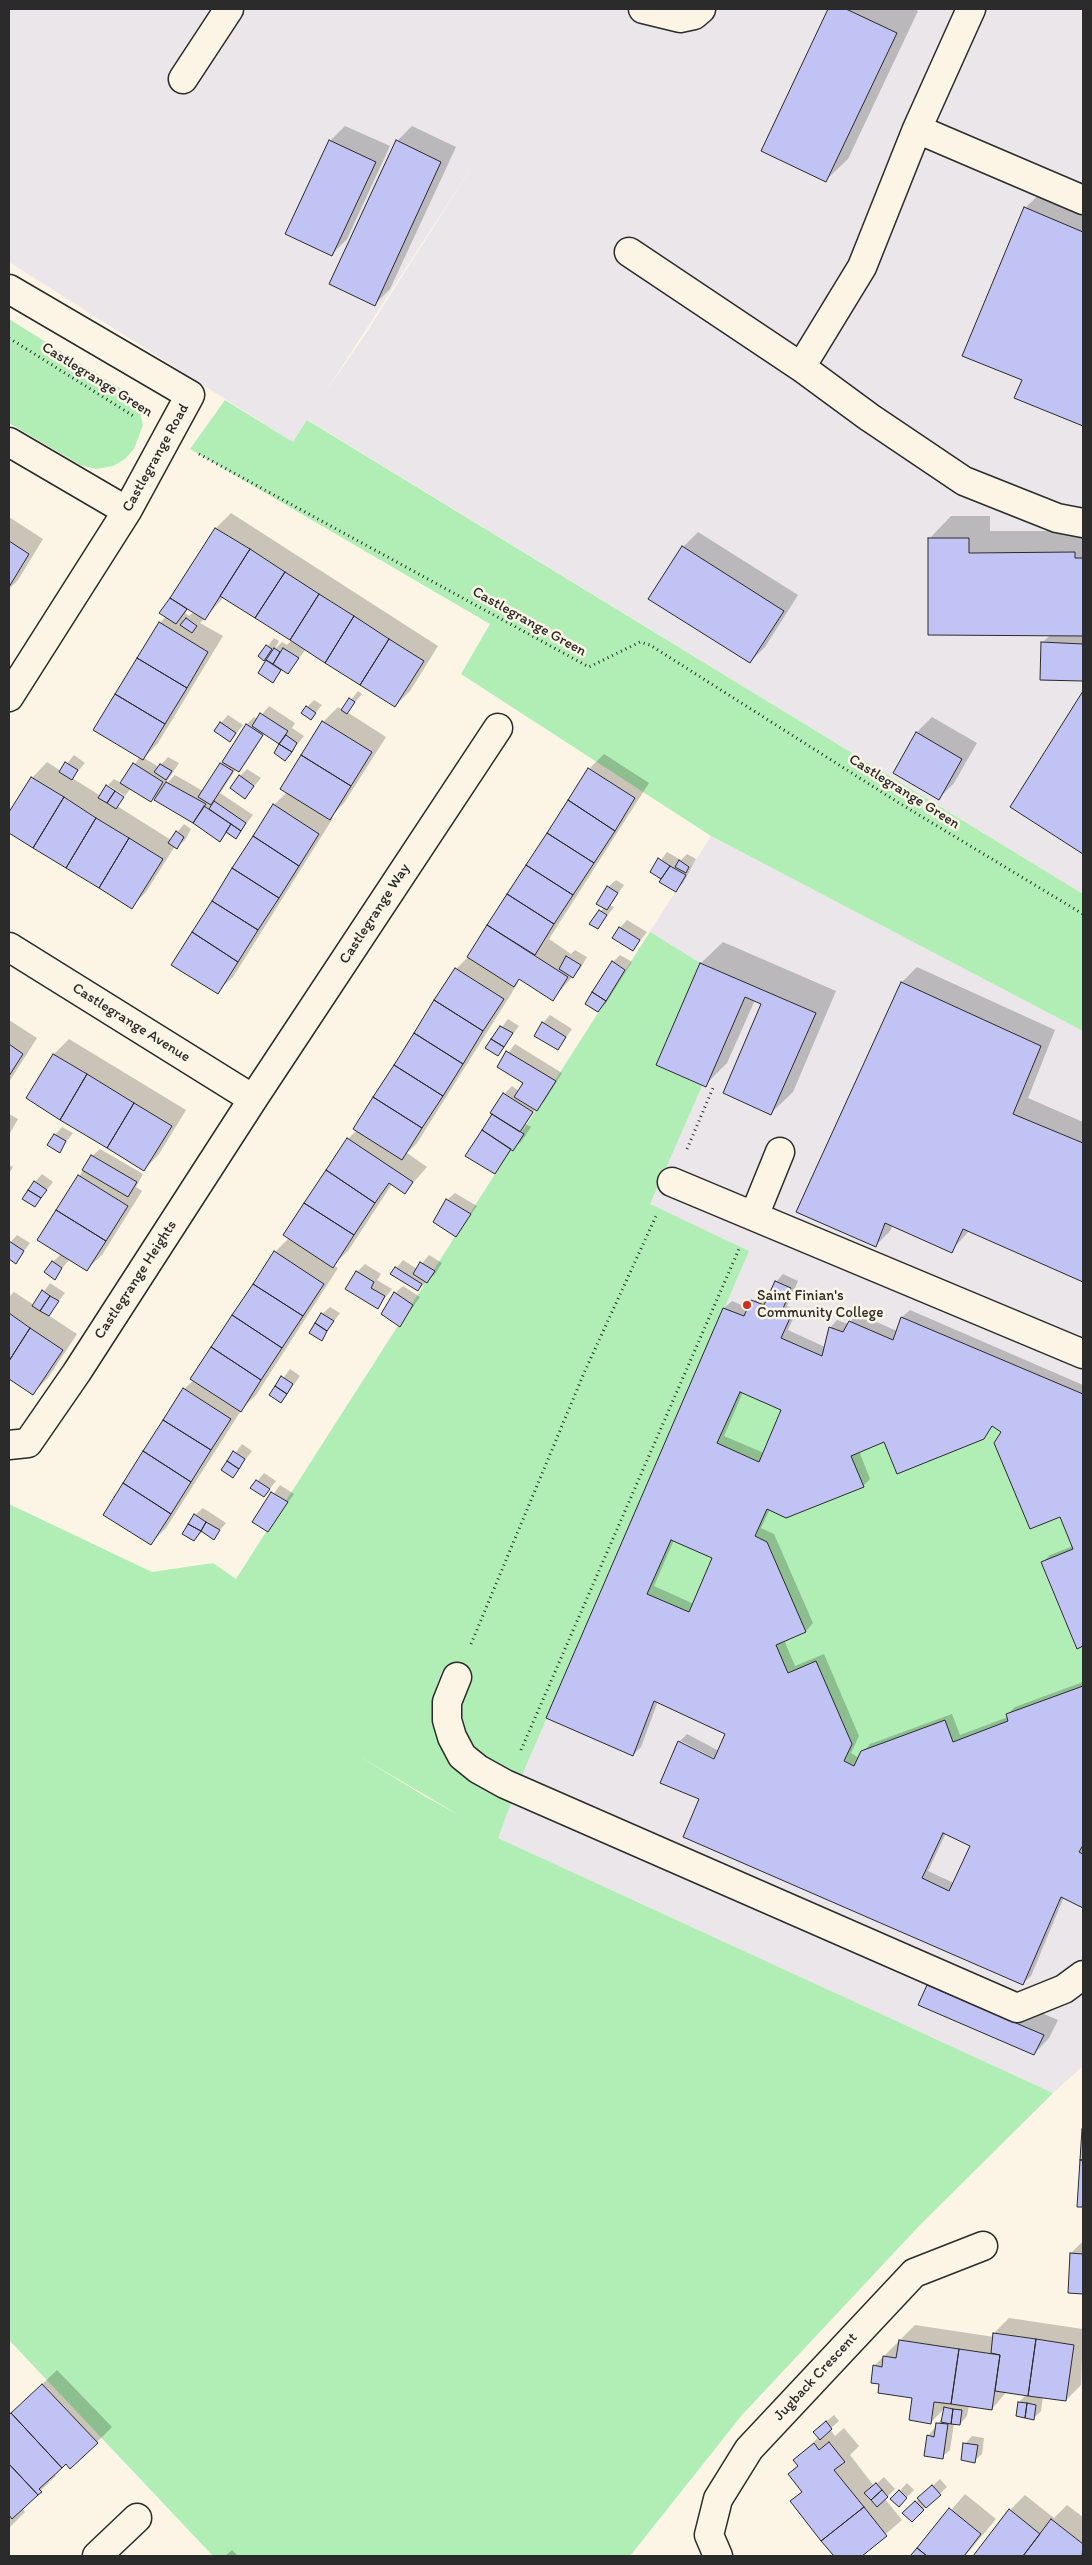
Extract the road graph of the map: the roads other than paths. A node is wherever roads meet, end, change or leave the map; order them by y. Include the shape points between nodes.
1 (228, 9) edge
2 (643, 9) edge
3 (701, 9) edge
4 (972, 9) edge
5 (183, 79) dead end
6 (917, 129) junction
7 (1083, 200) edge
8 (629, 252) dead end
9 (9, 289) edge
10 (802, 367) junction
11 (9, 442) edge
12 (128, 511) junction
13 (1083, 523) edge
14 (9, 697) edge
15 (498, 728) dead end
16 (9, 947) edge
17 (253, 1099) junction
18 (780, 1152) dead end
19 (672, 1182) road end
20 (748, 1228) junction
21 (1083, 1354) edge
22 (9, 1445) edge
23 (457, 1677) road end
24 (1083, 1975) edge
25 (983, 2246) dead end
26 (137, 2518) dead end
27 (97, 2556) edge
28 (718, 2556) edge

1 - 5 street
2 - 3 street via 680,18 694,15
4 - 6 street
6 - 7 street
6 - 10 street via 862,267
8 - 10 street
9 - 12 street, Castlegrange Road via 190,395
10 - 13 street via 964,481 1057,518
11 - 12 street
12 - 14 street, Castlegrange Road
15 - 17 street, Castlegrange Way
16 - 17 street, Castlegrange Avenue
17 - 22 street, Castlegrange Heights via 28,1443
18 - 20 street
19 - 20 street
20 - 21 street
23 - 24 street via 447,1702 447,1720 452,1737 462,1756 506,1784 1017,2008 1064,1989
25 - 28 street, Jugback Crescent via 914,2273 749,2449 718,2499 709,2535
26 - 27 street

